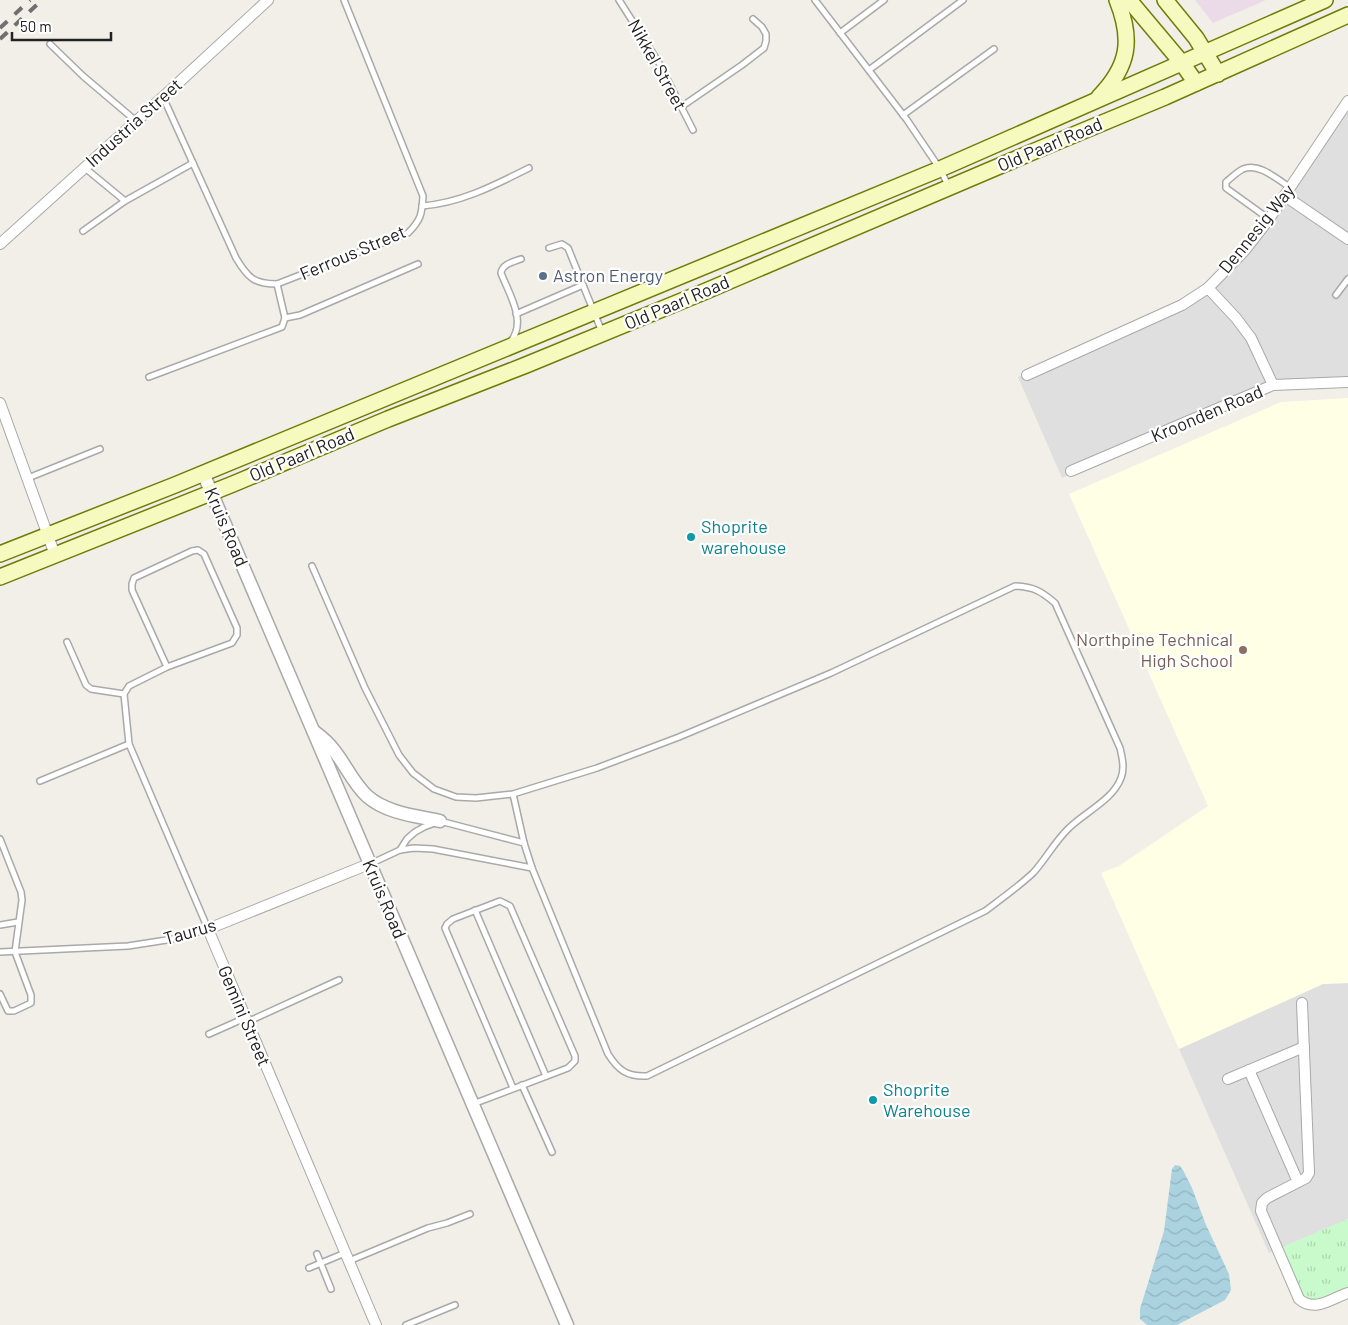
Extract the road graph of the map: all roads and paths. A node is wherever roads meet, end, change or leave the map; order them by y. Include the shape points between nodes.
1 (268, 0) edge
2 (344, 0) edge
3 (620, 0) edge
4 (815, 0) edge
5 (884, 0) edge
6 (963, 0) edge
7 (1117, 0) edge
8 (1130, 0) edge
9 (1165, 0) edge
10 (1324, 0) edge
11 (1348, 15) edge
12 (754, 19) dead end
13 (840, 33) junction
14 (50, 44) dead end
15 (994, 49) dead end
16 (1206, 52) junction
17 (1182, 63) junction
18 (869, 70) junction
19 (1218, 74) junction
20 (1196, 83) junction
21 (163, 97) junction
22 (1348, 101) edge
23 (1094, 102) junction
24 (681, 107) junction
25 (903, 115) junction
26 (136, 122) junction
27 (693, 130) dead end
28 (193, 163) junction
29 (84, 168) junction
30 (529, 168) dead end
31 (940, 169) junction
32 (949, 188) junction
33 (1288, 192) junction
34 (125, 201) junction
35 (422, 206) junction
36 (1269, 219) junction
37 (83, 232) dead end
38 (1348, 239) edge
39 (0, 244) edge
40 (549, 248) dead end
41 (521, 259) dead end
42 (418, 264) dead end
43 (1348, 279) edge
44 (277, 284) junction
45 (583, 286) junction
46 (1208, 288) junction
47 (1336, 295) dead end
48 (594, 312) junction
49 (516, 314) junction
50 (285, 318) junction
51 (603, 334) junction
52 (504, 350) junction
53 (1027, 375) dead end
54 (149, 377) dead end
55 (1348, 382) edge
56 (1274, 385) junction
57 (0, 403) edge
58 (4, 425) edge
59 (100, 449) dead end
60 (1071, 471) dead end
61 (203, 473) junction
62 (28, 478) junction
63 (211, 492) junction
64 (48, 535) junction
65 (0, 554) edge
66 (55, 555) junction
67 (312, 566) dead end
68 (0, 577) edge
69 (67, 642) dead end
70 (167, 667) junction
71 (124, 694) junction
72 (311, 729) junction
73 (129, 744) junction
74 (40, 781) dead end
75 (513, 794) junction
76 (440, 821) junction
77 (0, 839) edge
78 (524, 843) junction
79 (400, 850) junction
80 (369, 864) junction
81 (532, 868) junction
82 (475, 910) junction
83 (18, 922) junction
84 (0, 925) edge
85 (208, 929) junction
86 (0, 952) edge
87 (15, 952) junction
88 (339, 980) dead end
89 (0, 994) edge
90 (1302, 1003) dead end
91 (246, 1020) junction
92 (209, 1034) dead end
93 (1304, 1047) junction
94 (1249, 1070) junction
95 (546, 1076) junction
96 (1228, 1079) dead end
97 (522, 1085) junction
98 (514, 1088) junction
99 (472, 1104) junction
100 (552, 1152) dead end
101 (1298, 1182) junction
102 (470, 1214) dead end
103 (317, 1254) dead end
104 (347, 1257) junction
105 (321, 1263) junction
106 (309, 1268) dead end
107 (331, 1289) dead end
108 (1348, 1293) edge
109 (455, 1305) dead end
110 (376, 1325) edge
111 (406, 1325) edge
112 (566, 1325) edge

1 - 21 street, Industria Street
2 - 35 lane, Ferrous Street via 423,196
3 - 24 lane, Nikkel Street via 659,63
4 - 13 lane
5 - 13 lane
6 - 18 lane
7 - 23 main road via 1127,33 1125,56 1113,80
8 - 17 main road
9 - 16 main road
10 - 16 main road, Old Paarl Road
11 - 19 main road, Old Paarl Road
12 - 24 lane via 766,34 764,48
13 - 18 lane
14 - 26 lane
15 - 25 lane
16 - 17 main road, Old Paarl Road
16 - 19 main road
17 - 20 main road
17 - 23 main road, Old Paarl Road
18 - 25 lane
19 - 20 main road, Old Paarl Road
20 - 32 main road, Old Paarl Road
21 - 26 street, Industria Street
21 - 28 lane, Ferrous Street
22 - 33 street, Dennesig Way
23 - 31 main road, Old Paarl Road
24 - 27 lane, Nikkel Street
25 - 31 lane
26 - 29 street, Industria Street
28 - 34 lane
28 - 44 lane, Ferrous Street via 245,273 255,281
29 - 34 lane
29 - 39 street, Industria Street
30 - 35 lane via 456,201
31 - 32 lane
31 - 48 main road, Old Paarl Road
32 - 51 main road, Old Paarl Road
33 - 36 street, Dennesig Way
33 - 36 lane via 1262,170 1250,168 1240,170 1226,182 1226,188
33 - 38 street
34 - 37 lane
35 - 44 lane, Ferrous Street via 417,224 408,233
36 - 46 street, Dennesig Way via 1245,250
40 - 45 lane via 558,244 566,246
41 - 49 lane via 507,264 501,274
42 - 50 lane via 300,315
43 - 47 lane
44 - 50 lane
45 - 48 lane
45 - 49 lane
46 - 53 street, Dennesig Way via 1173,309
46 - 56 street via 1251,338
48 - 51 lane
48 - 52 main road, Old Paarl Road
49 - 52 lane via 516,334
50 - 54 lane via 282,327
51 - 63 main road, Old Paarl Road
52 - 61 main road, Old Paarl Road
55 - 56 street, Kroonden Road
56 - 60 street, Kroonden Road
57 - 58 street
58 - 62 street
59 - 62 lane
61 - 63 street, Kruis Road
61 - 64 main road, Old Paarl Road
62 - 64 street
63 - 66 main road, Old Paarl Road
63 - 72 street, Kruis Road
64 - 65 main road, Old Paarl Road
64 - 66 street
66 - 68 main road, Old Paarl Road
67 - 75 lane via 365,688 399,755 413,773 434,789 456,797
69 - 71 lane via 86,685 92,689
70 - 70 lane via 132,584 134,578 198,550 204,554 237,628 237,635 232,643
70 - 71 lane via 129,686
71 - 73 lane, Gemini Street
72 - 76 street via 332,747 367,796 381,806
72 - 80 street, Kruis Road
73 - 74 lane
73 - 85 lane, Gemini Street
75 - 78 lane
75 - 81 lane via 597,768 688,733 831,673 1015,586 1028,586 1040,591 1054,603 1120,748 1123,762 1122,777 1116,788 1064,832 1034,872 985,911 647,1076 635,1076 624,1071 608,1054
76 - 78 lane
76 - 79 lane via 414,832
77 - 83 lane via 21,892
78 - 81 lane
79 - 80 lane
79 - 81 lane via 434,849
80 - 85 street, Taurus
80 - 99 street, Kruis Road
82 - 95 lane
82 - 95 lane via 500,901 510,906 575,1056 575,1061 568,1068
82 - 98 lane via 453,918 445,928
83 - 84 lane
83 - 87 lane
85 - 87 lane, Taurus via 173,940 128,946
85 - 91 street, Gemini Street
86 - 87 lane, Taurus
87 - 89 lane via 32,1003 8,1011
88 - 91 lane
90 - 93 street
91 - 92 lane
91 - 104 street, Gemini Street
93 - 94 street
93 - 101 street via 1310,1173
94 - 96 street
94 - 101 street
95 - 97 lane
97 - 98 lane
97 - 100 lane
98 - 99 lane
99 - 112 street, Kruis Road
101 - 108 street via 1267,1198 1260,1211 1297,1295 1308,1305 1319,1305
102 - 104 lane
103 - 105 lane
104 - 105 lane
104 - 110 street, Gemini Street
105 - 106 lane
105 - 107 lane
109 - 111 lane

